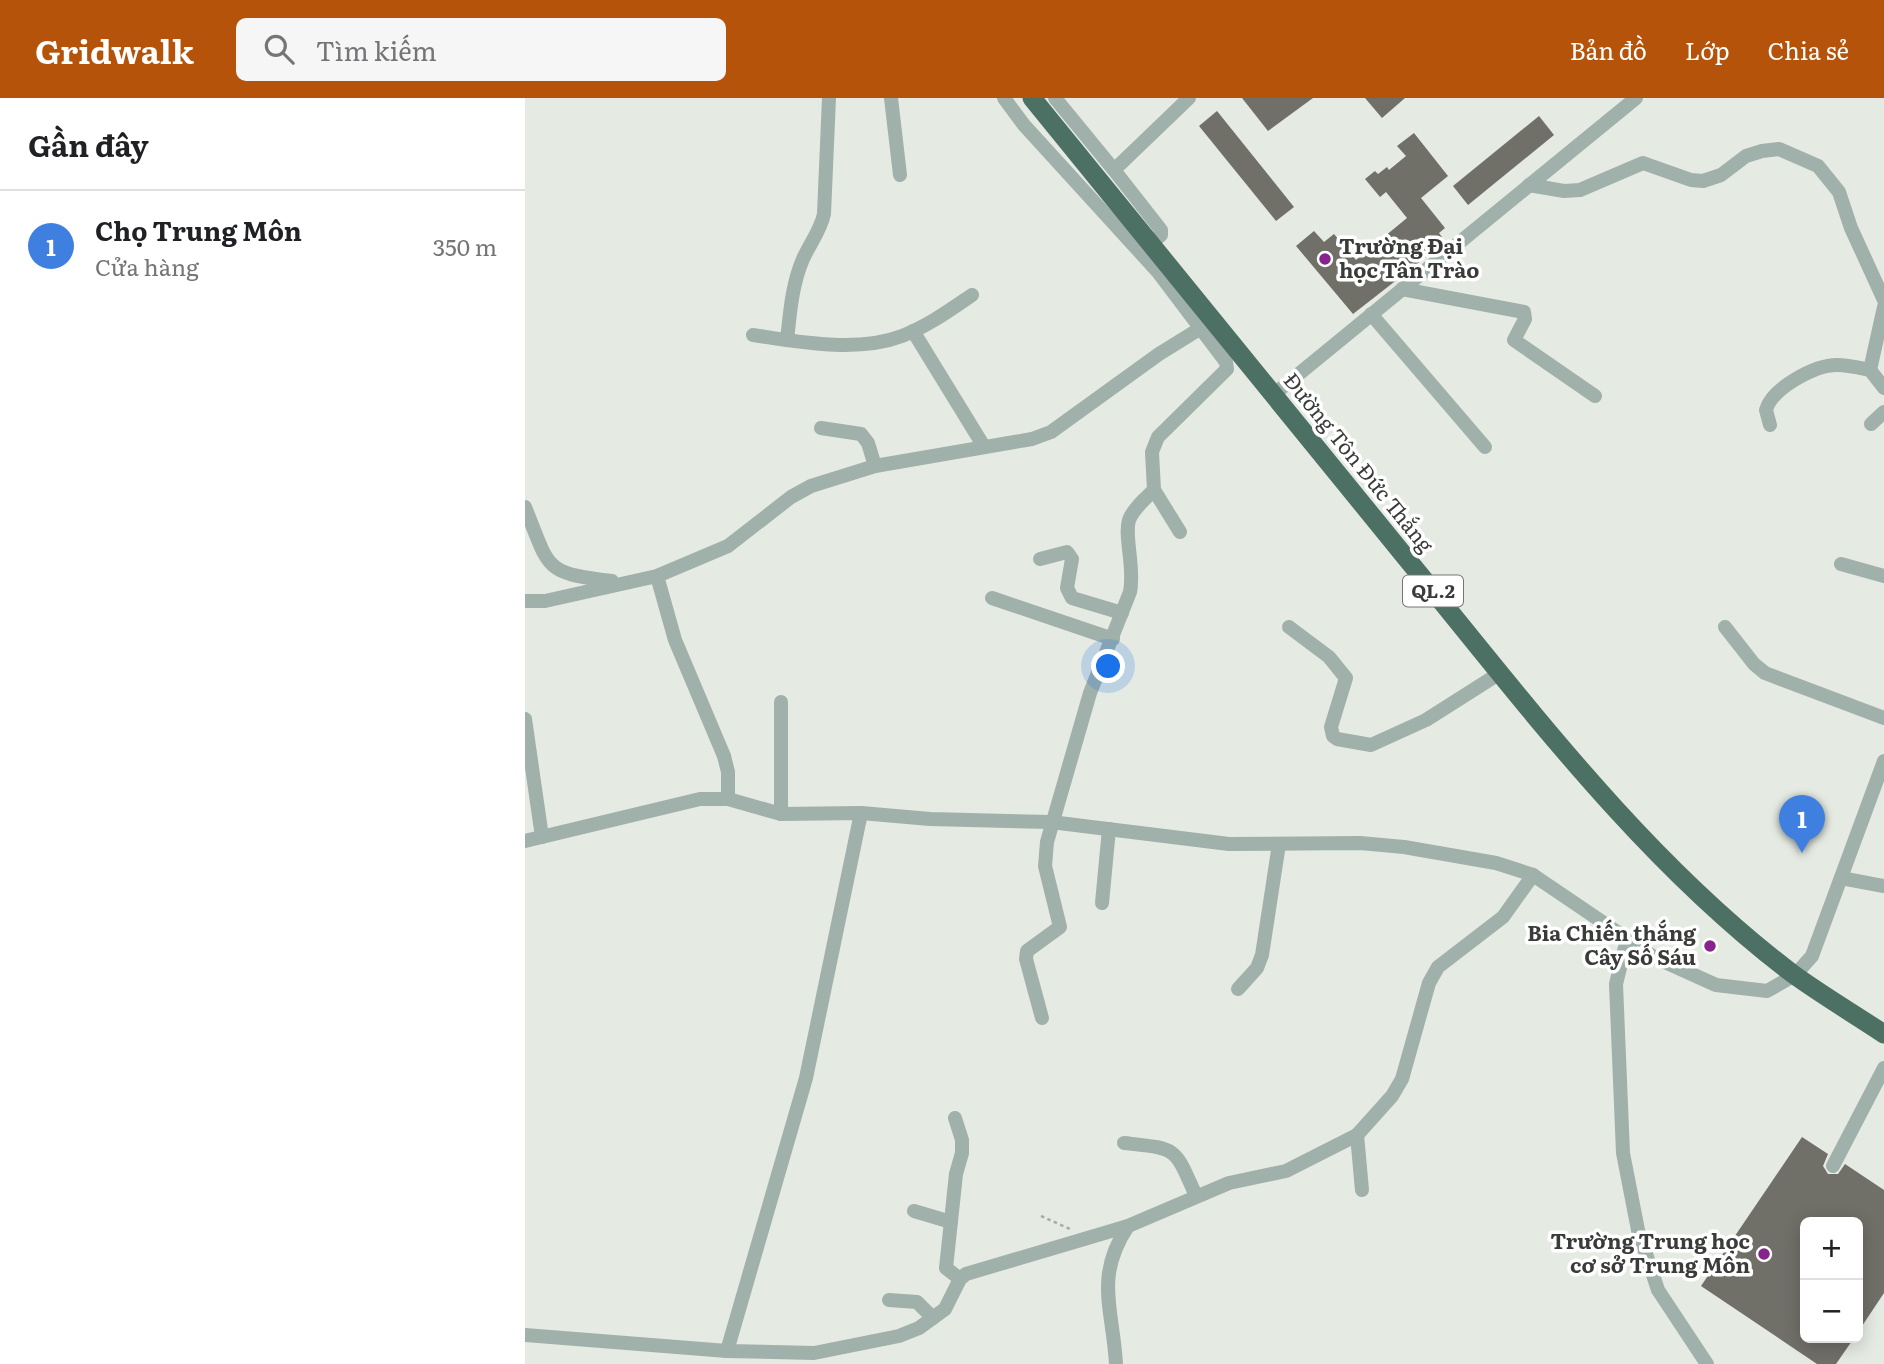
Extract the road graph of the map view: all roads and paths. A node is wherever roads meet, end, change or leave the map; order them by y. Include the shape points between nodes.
1 (829, 98) edge
2 (891, 98) edge
3 (1003, 98) edge
4 (1032, 98) edge
5 (1055, 98) edge
6 (1189, 98) edge
7 (1636, 98) edge
8 (1114, 170) junction
9 (901, 175) dead end
10 (1529, 185) junction
11 (1146, 247) junction
12 (1402, 289) junction
13 (972, 295) dead end
14 (1884, 297) edge
15 (1884, 307) edge
16 (1371, 314) junction
17 (1201, 328) junction
18 (913, 331) junction
19 (753, 335) dead end
20 (786, 340) junction
21 (1870, 370) junction
22 (1884, 388) edge
23 (1273, 395) junction
24 (1595, 396) dead end
25 (1884, 412) edge
26 (1871, 424) dead end
27 (1770, 425) dead end
28 (821, 428) dead end
29 (983, 445) junction
30 (1485, 446) dead end
31 (875, 466) junction
32 (1154, 490) junction
33 (525, 507) edge
34 (1180, 532) dead end
35 (1040, 559) dead end
36 (1842, 564) dead end
37 (657, 576) junction
38 (1884, 576) edge
39 (623, 582) junction
40 (992, 598) dead end
41 (525, 601) edge
42 (1122, 613) junction
43 (1289, 627) dead end
44 (1725, 627) dead end
45 (1113, 639) junction
46 (1500, 673) junction
47 (781, 702) dead end
48 (1884, 718) edge
49 (525, 719) edge
50 (1884, 761) edge
51 (728, 799) junction
52 (861, 813) junction
53 (781, 814) junction
54 (1051, 822) junction
55 (1109, 829) junction
56 (542, 837) junction
57 (525, 841) edge
58 (1279, 844) junction
59 (1533, 875) junction
60 (1841, 878) junction
61 (1884, 886) edge
62 (1102, 903) dead end
63 (1627, 939) junction
64 (1795, 975) junction
65 (1238, 989) dead end
66 (1042, 1018) dead end
67 (1884, 1034) edge
68 (1884, 1069) edge
69 (955, 1118) dead end
70 (1357, 1135) junction
71 (1124, 1143) dead end
72 (1833, 1166) dead end
73 (1362, 1190) dead end
74 (1196, 1196) junction
75 (913, 1211) dead end
76 (1041, 1216) dead end
77 (951, 1222) junction
78 (1129, 1226) junction
79 (1089, 1238) junction
80 (960, 1279) junction
81 (889, 1300) dead end
82 (933, 1318) junction
83 (525, 1335) edge
84 (727, 1351) junction
85 (810, 1358) edge
86 (1116, 1364) edge
87 (1707, 1364) edge

1 - 20 street via 824,214 796,281
2 - 9 street
3 - 11 street via 1024,125
4 - 11 highway, Đường Tôn Đức Thắng / QL.2
5 - 8 street
6 - 8 street
7 - 10 street
8 - 11 street via 1161,230
10 - 12 street
10 - 14 street via 1580,190 1643,163 1703,181 1721,175 1746,156 1779,149 1818,166 1839,192
11 - 17 street
11 - 23 highway, Đường Tôn Đức Thắng / QL.2
12 - 16 street
12 - 24 street via 1524,312 1514,340
13 - 18 street
15 - 21 street
16 - 23 street
16 - 30 street
17 - 29 street via 1051,432
17 - 32 street via 1227,369 1158,437 1152,452
18 - 20 street via 867,344
18 - 29 street
19 - 20 street
21 - 22 street
21 - 27 street via 1838,365 1817,369 1772,398 1766,410
23 - 46 highway, Đường Tôn Đức Thắng / QL.2
25 - 26 street
28 - 31 street via 861,434
29 - 31 street
31 - 37 street via 811,486 728,546
32 - 34 street
32 - 42 street via 1129,519 1133,575
33 - 39 street via 554,567 566,576
35 - 42 street via 1067,552 1072,559 1067,588 1072,598
36 - 38 street
37 - 39 street
37 - 51 street via 675,640 724,755
39 - 41 street via 545,601
40 - 45 street
42 - 45 street
43 - 46 street via 1329,657 1346,678 1331,727 1337,739 1371,745 1426,720
44 - 48 street via 1765,673
45 - 54 street via 1090,693
46 - 64 highway, Đường Tôn Đức Thắng / QL.2 via 1670,866
47 - 53 street
49 - 56 street
50 - 60 street
51 - 53 street
51 - 56 street via 670,805
52 - 53 street
52 - 54 street
52 - 84 street via 806,1078
54 - 55 street
54 - 66 street via 1045,866 1059,927 1027,951 1025,959
55 - 58 street via 1229,844
55 - 62 street
56 - 57 street
58 - 59 street via 1404,847 1496,863
58 - 65 street via 1262,955
59 - 63 street
59 - 70 street via 1503,917 1438,967 1429,983 1402,1079
60 - 61 street
60 - 64 street via 1812,956
63 - 64 street via 1673,967 1716,985 1767,991
63 - 87 street via 1616,984 1623,1153 1638,1230 1658,1290
64 - 67 highway, Đường Tôn Đức Thắng / QL.2
68 - 72 street
69 - 77 street via 962,1153
70 - 73 street
70 - 74 street via 1305,1164
71 - 74 street via 1171,1149
74 - 78 street
75 - 77 street
76 - 79 path
77 - 80 street via 946,1268
78 - 79 street
78 - 86 street via 1114,1247 1106,1293
79 - 80 street
80 - 82 street via 945,1309
81 - 82 street via 917,1302
82 - 85 street via 899,1336
83 - 84 street
84 - 85 street

